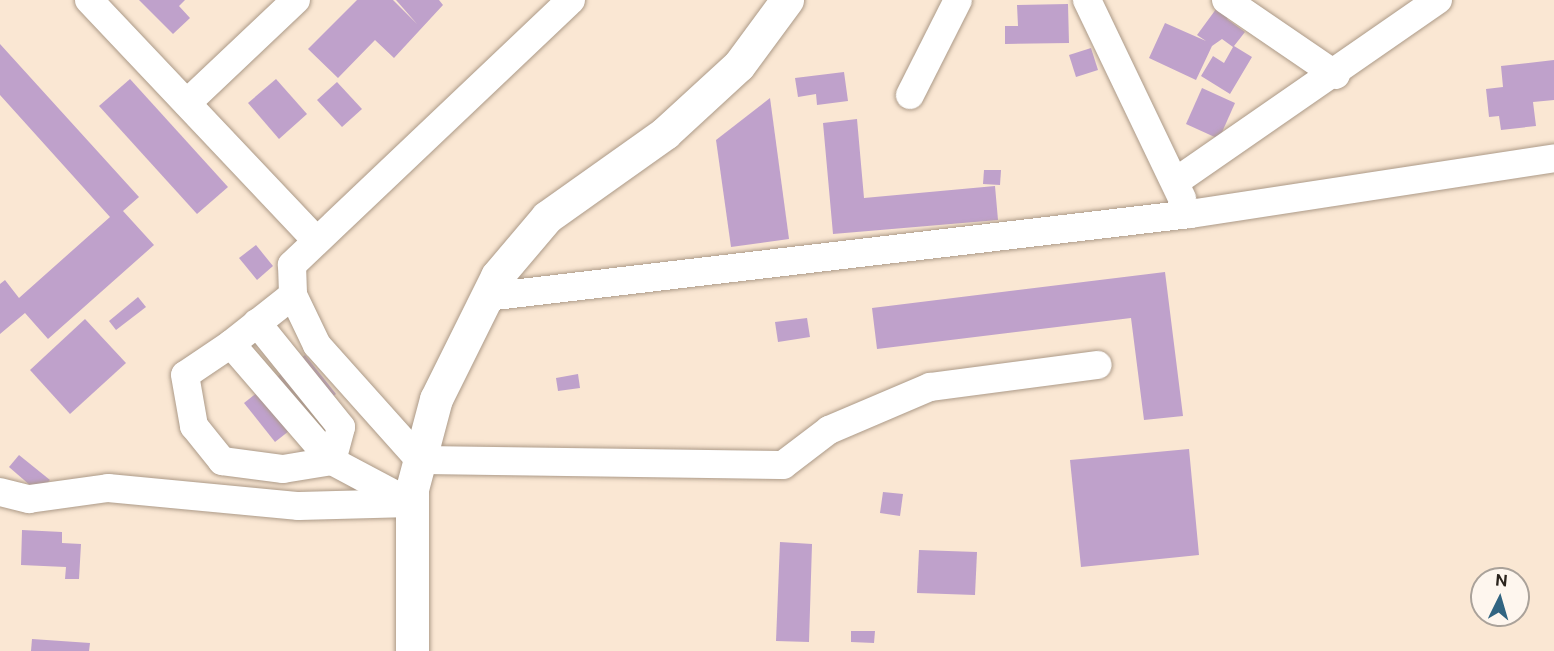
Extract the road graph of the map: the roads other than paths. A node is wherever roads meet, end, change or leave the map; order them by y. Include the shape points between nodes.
1 (89, 0) edge
2 (296, 0) edge
3 (571, 0) edge
4 (787, 0) edge
5 (958, 0) edge
6 (1087, 0) edge
7 (1226, 0) edge
8 (1438, 0) edge
9 (1336, 75) junction
10 (910, 95) dead end
11 (187, 103) junction
12 (1554, 158) edge
13 (1175, 183) junction
14 (1190, 214) junction
15 (315, 239) junction
16 (293, 295) junction
17 (487, 297) junction
18 (257, 323) junction
19 (231, 344) junction
20 (1098, 365) dead end
21 (420, 460) junction
22 (332, 461) junction
23 (0, 492) edge
24 (411, 503) junction
25 (412, 651) edge

1 - 11 street
2 - 11 street
3 - 15 street
4 - 17 main road via 739,65 665,133 547,218 497,276
5 - 10 street
6 - 13 street
7 - 9 street
8 - 9 street
9 - 13 street
11 - 15 street
12 - 14 street
13 - 14 street
14 - 17 street
15 - 16 street via 292,265
16 - 18 street
16 - 21 street via 317,345
17 - 21 main road via 436,399
18 - 19 street
18 - 22 street via 341,427
19 - 22 street
19 - 22 street via 185,375 194,426 222,460 283,469
20 - 21 street via 930,387 829,430 783,465
21 - 24 main road
22 - 24 street
23 - 24 street via 29,499 108,488 299,506
24 - 25 main road

